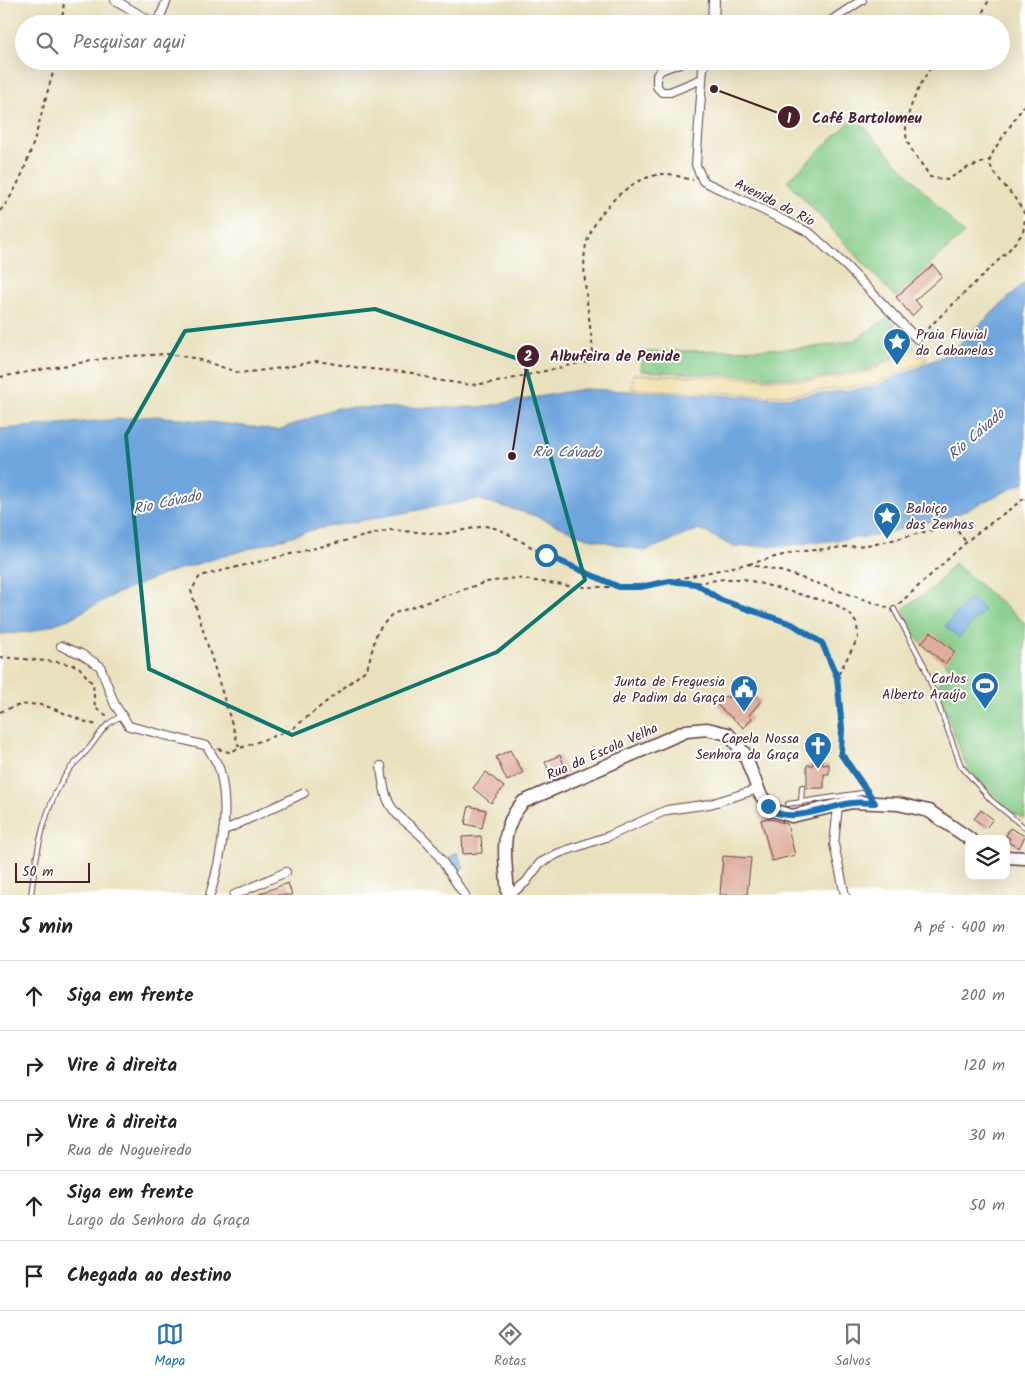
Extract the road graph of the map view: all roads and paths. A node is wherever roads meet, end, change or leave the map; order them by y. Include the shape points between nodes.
1 (64, 0) edge
2 (115, 0) edge
3 (167, 0) edge
4 (714, 0) edge
5 (862, 0) edge
6 (990, 0) edge
7 (63, 15) edge
8 (140, 15) edge
9 (161, 15) edge
10 (713, 15) edge
11 (840, 15) edge
12 (981, 15) edge
13 (54, 70) edge
14 (661, 70) edge
15 (703, 70) edge
16 (929, 70) edge
17 (702, 79) junction
18 (1025, 104) edge
19 (990, 160) junction
20 (703, 181) junction
21 (0, 211) edge
22 (1025, 215) edge
23 (1025, 219) edge
24 (917, 339) joint
25 (0, 377) edge
26 (1025, 498) edge
27 (966, 542) junction
28 (747, 564) junction
29 (670, 581) junction
30 (696, 584) junction
31 (619, 587) junction
32 (894, 609) junction
33 (61, 646) dead end
34 (0, 657) edge
35 (837, 677) junction
36 (0, 712) edge
37 (123, 716) junction
38 (113, 719) junction
39 (104, 726) junction
40 (208, 746) junction
41 (239, 748) junction
42 (841, 754) joint
43 (380, 766) dead end
44 (802, 787) dead end
45 (758, 789) junction
46 (304, 793) dead end
47 (871, 797) junction
48 (801, 803) junction
49 (788, 804) dead end
50 (838, 806) junction
51 (1025, 828) edge
52 (223, 831) junction
53 (965, 836) edge
54 (1010, 857) edge
55 (1025, 858) edge
56 (286, 872) dead end
57 (30, 895) edge
58 (210, 895) edge
59 (234, 895) edge
60 (465, 895) edge
61 (509, 895) edge
62 (845, 895) edge

1 - 7 path
2 - 8 street
3 - 9 street
4 - 10 street
5 - 11 street
6 - 12 path
13 - 21 path via 34,139 12,197
14 - 17 street via 657,74 657,87 662,92
15 - 17 street
16 - 19 path via 908,113 907,140 930,177 947,180
17 - 20 street via 696,165
18 - 19 path
19 - 22 path via 994,172 1017,199
20 - 24 street, Avenida do Rio via 810,233
20 - 25 path via 665,174 639,179 617,196 594,228 586,246 593,352 588,361 470,385 413,373 317,361 240,373 194,358 167,354 113,357
23 - 24 path via 1023,233 1008,252
26 - 27 path
27 - 28 path via 953,525 876,544 794,552
27 - 32 path
28 - 29 path
28 - 32 path via 784,572
29 - 30 path
29 - 31 path
30 - 35 path via 721,600 792,624 822,643
30 - 35 path via 724,579 744,580 835,604 850,614 857,624 858,638
31 - 41 path via 576,587 516,578 486,582 392,614 377,632 367,669 291,730
31 - 41 path via 546,555 499,529 485,526 443,534 390,530 200,576 191,591
32 - 51 lane via 924,665 961,766 991,800
33 - 37 street via 100,666
34 - 38 path via 78,666 93,684 95,708
35 - 42 path
36 - 39 path via 18,704 52,706 91,724
37 - 38 lane
37 - 40 street via 129,726
38 - 39 lane
39 - 57 lane via 69,771 54,799 44,825
40 - 41 path via 229,752
40 - 52 street via 219,769 226,813
42 - 47 lane
43 - 60 street via 382,786 392,811 432,847
44 - 48 lane
45 - 50 main road, Rua da Escola Velha via 772,810 792,816
45 - 61 street via 710,804 667,810 609,836 559,853 540,863 526,882
45 - 61 main road, Rua da Escola Velha via 744,753 728,734 707,729 686,730 523,802 511,816 504,836
46 - 52 street
47 - 48 lane
47 - 50 main road, Rua da Escola Velha
47 - 53 main road, Rua da Escola Velha via 929,811
48 - 49 lane
50 - 62 street via 834,844
52 - 58 street via 218,870
54 - 55 main road
56 - 59 street

